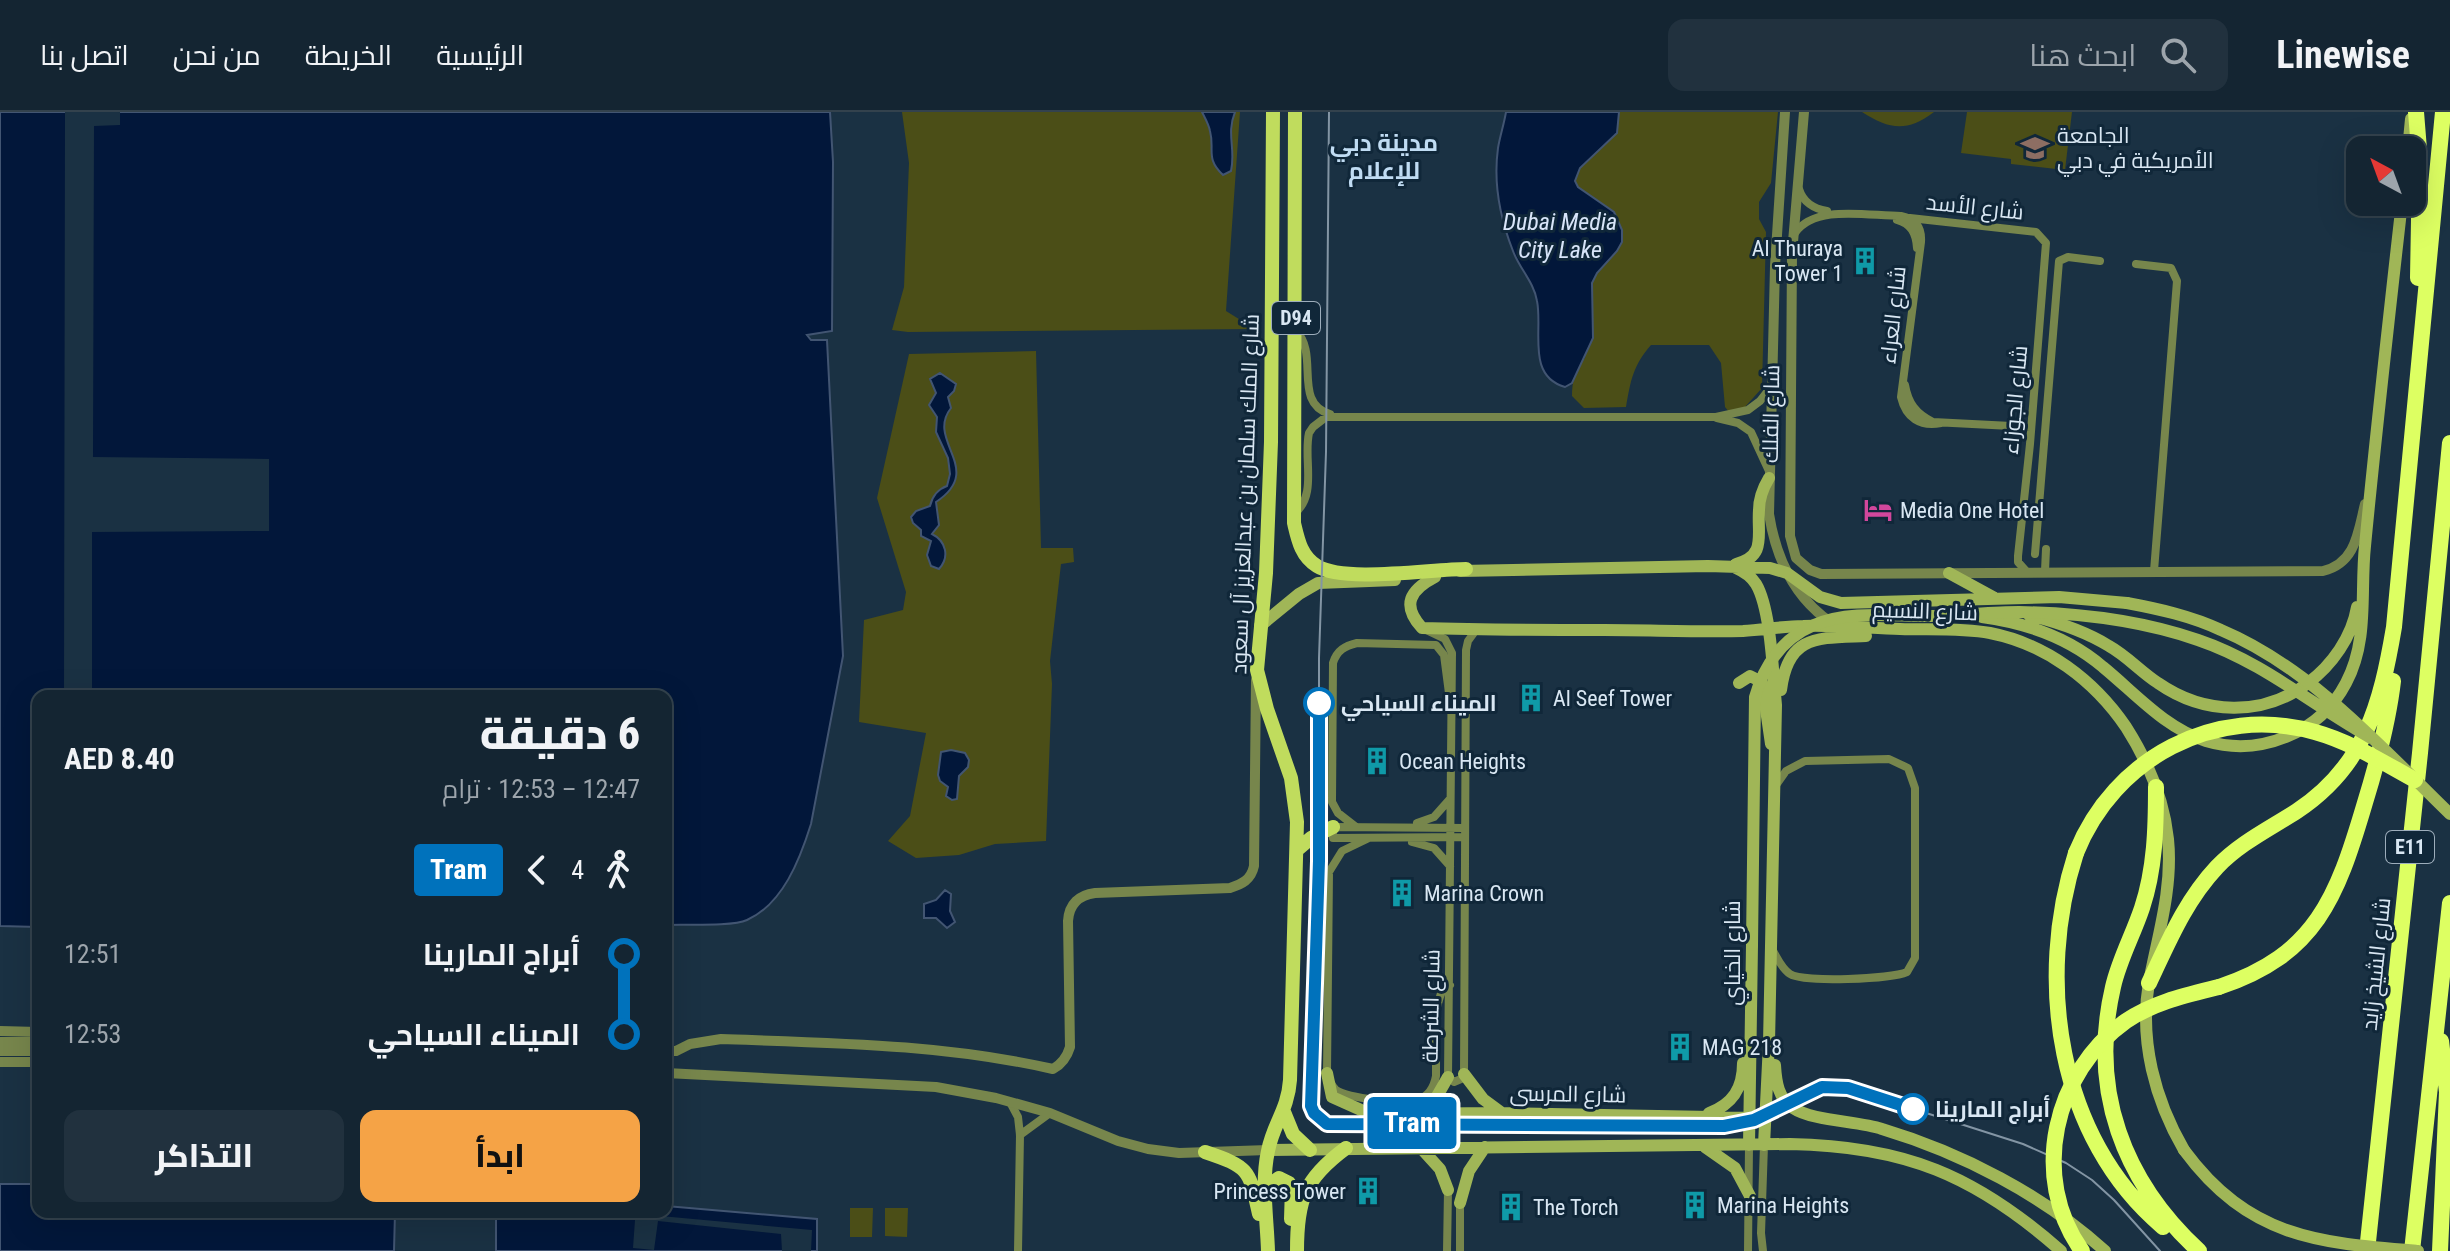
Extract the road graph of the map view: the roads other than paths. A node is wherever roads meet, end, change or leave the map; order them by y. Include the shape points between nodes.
1 (1273, 112) edge
2 (1295, 112) edge
3 (1785, 112) edge
4 (1804, 112) edge
5 (2414, 112) edge
6 (2443, 112) edge
7 (2410, 136) edge
8 (1798, 185) junction
9 (1839, 214) junction
10 (1884, 216) junction
11 (2400, 216) edge
12 (1910, 218) junction
13 (2036, 232) joint
14 (1794, 234) junction
15 (1918, 254) junction
16 (2100, 261) dead end
17 (2136, 264) dead end
18 (2421, 320) junction
19 (1296, 331) junction
20 (1771, 387) junction
21 (2034, 397) junction
22 (2047, 406) junction
23 (2032, 414) junction
24 (1335, 415) junction
25 (1716, 417) junction
26 (2031, 427) junction
27 (2450, 443) edge
28 (1769, 475) junction
29 (2370, 486) junction
30 (1294, 519) junction
31 (2046, 549) dead end
32 (2035, 554) dead end
33 (1730, 567) junction
34 (1466, 569) junction
35 (2026, 571) junction
36 (2045, 571) junction
37 (2154, 571) junction
38 (1787, 573) junction
39 (1949, 573) junction
40 (2364, 576) junction
41 (1435, 577) junction
42 (1760, 592) junction
43 (1996, 599) junction
44 (1966, 600) junction
45 (1975, 616) junction
46 (1260, 626) junction
47 (2394, 627) junction
48 (1422, 628) junction
49 (1840, 628) junction
50 (1767, 629) junction
51 (1891, 629) junction
52 (1476, 630) junction
53 (1703, 631) junction
54 (1257, 670) junction
55 (1739, 683) dead end
56 (1452, 704) junction
57 (1776, 705) junction
58 (2371, 738) junction
59 (1775, 758) junction
60 (2415, 780) junction
61 (2156, 787) junction
62 (1774, 789) junction
63 (1451, 798) junction
64 (2450, 814) edge
65 (1333, 827) junction
66 (1356, 827) junction
67 (1385, 827) junction
68 (1451, 832) junction
69 (1465, 832) junction
70 (1396, 837) junction
71 (1369, 838) junction
72 (1297, 850) junction
73 (1450, 866) junction
74 (2450, 903) edge
75 (1771, 948) junction
76 (2149, 983) junction
77 (1450, 985) junction
78 (1751, 1013) junction
79 (2437, 1028) junction
80 (0, 1031) edge
81 (32, 1032) edge
82 (0, 1042) edge
83 (32, 1042) edge
84 (1769, 1043) junction
85 (0, 1051) edge
86 (32, 1051) edge
87 (672, 1051) edge
88 (0, 1062) edge
89 (32, 1062) edge
90 (672, 1073) edge
91 (1327, 1073) junction
92 (1464, 1074) junction
93 (1448, 1077) junction
94 (1386, 1100) junction
95 (1010, 1102) junction
96 (1284, 1112) junction
97 (1418, 1112) junction
98 (1050, 1113) junction
99 (1393, 1113) junction
100 (1502, 1113) junction
101 (1702, 1116) junction
102 (1750, 1117) junction
103 (1765, 1118) junction
104 (1020, 1135) junction
105 (1703, 1145) junction
106 (1749, 1145) junction
107 (1764, 1145) junction
108 (1420, 1147) junction
109 (1485, 1147) junction
110 (1346, 1148) junction
111 (1268, 1150) junction
112 (1310, 1150) junction
113 (1205, 1152) junction
114 (1265, 1188) junction
115 (1448, 1190) joint
116 (1750, 1196) junction
117 (1460, 1203) joint
118 (1297, 1228) junction
119 (1266, 1244) edge
120 (1018, 1251) edge
121 (1297, 1251) edge
122 (1447, 1251) edge
123 (1460, 1251) edge
124 (1748, 1251) edge
125 (1763, 1251) edge
126 (2061, 1251) edge
127 (2082, 1251) edge
128 (2105, 1251) edge
129 (2199, 1251) edge
130 (2367, 1251) edge
131 (2412, 1251) edge
132 (2418, 1251) edge
133 (2440, 1251) edge

1 - 46 main road, شارع الملك سلمان بن عبدالعزيز آل سعود / D94 via 1271,442
2 - 19 main road, شارع الملك سلمان بن عبدالعزيز آل سعود / D94
3 - 20 street, شارع الفلك
4 - 8 street, شارع الفلك
5 - 7 main road
5 - 18 highway via 2420,162
6 - 18 highway
8 - 9 street via 1805,201
8 - 14 street, شارع الفلك
9 - 10 street
9 - 14 street via 1806,220
10 - 12 street
10 - 15 street, شارع العراء via 1909,225
11 - 29 main road
12 - 13 street, شارع الأسد
12 - 15 street, شارع العراء via 1921,233
13 - 21 street, شارع الجوزاء via 2047,251
14 - 39 street, شارع الفلك via 1793,553 1804,567 1821,574
15 - 26 street, شارع العراء via 1901,397 1908,414 1923,424
16 - 22 street via 2059,261
17 - 37 street via 2171,268 2177,281
18 - 47 highway
19 - 24 street via 1306,344 1309,396 1317,407
19 - 30 main road, شارع الملك سلمان بن عبدالعزيز آل سعود / D94
20 - 25 street via 1748,410
20 - 28 street, شارع الفلك
21 - 22 street
21 - 23 street, شارع الجوزاء
22 - 23 street
22 - 32 street
23 - 26 street, شارع الجوزاء
24 - 25 street
24 - 30 street via 1322,418 1310,433 1307,494
25 - 28 street via 1751,432
26 - 35 street, شارع الجوزاء via 2018,556
27 - 130 highway, شارع الشيخ زايد / E11
28 - 33 main road via 1759,507 1756,551
28 - 38 street, شارع الفلك via 1772,532
29 - 37 street via 2352,551 2329,570
29 - 40 main road
30 - 34 main road via 1300,548 1318,567 1333,572
31 - 36 street
33 - 34 main road, شارع النسيم
33 - 38 main road, شارع النسيم
33 - 42 main road via 1750,576
34 - 41 main road, شارع النسيم
35 - 36 street
35 - 39 street
36 - 37 street
38 - 44 main road, شارع النسيم via 1834,602
38 - 49 street, شارع الفلك via 1813,608
39 - 43 main road
40 - 44 main road via 2353,625 2326,667 2285,696 2235,709 2181,696 2083,632
40 - 45 main road via 2355,663 2341,692 2301,730 2249,746 2217,744 2176,727 2068,643 2030,626
41 - 46 main road, شارع النسيم via 1318,583
41 - 48 main road via 1420,585 1410,600 1412,617
42 - 50 main road, شارع الخياي
42 - 53 main road via 1751,623
43 - 44 main road, شارع النسيم
43 - 58 main road, شارع النسيم, bridge via 2082,598 2188,617 2240,638 2310,684
45 - 58 main road, bridge via 2018,612 2102,617 2188,637 2268,671
45 - 78 main road, شارع الخياي, bridge via 1836,618 1815,624 1796,635 1762,677 1754,708
46 - 54 main road, شارع الملك سلمان بن عبدالعزيز آل سعود / D94
47 - 76 highway via 2377,708 2351,759 2312,800 2235,850 2205,880
47 - 127 highway, bridge via 2395,668 2385,734 2351,851 2311,929 2282,958 2258,972 2128,1020 2094,1050 2076,1075 2059,1117 2054,1163 2061,1208
48 - 52 main road, شارع النسيم
48 - 56 street, شارع الشرطة via 1445,639 1451,649
49 - 50 main road, شارع النسيم
49 - 51 main road, شارع النسيم
50 - 53 main road, شارع النسيم
50 - 57 main road, شارع الخياي
51 - 57 main road via 1804,644 1787,662
51 - 61 main road, شارع النسيم via 1989,633 2054,657 2121,720
52 - 53 main road, شارع النسيم
52 - 69 street, شارع الشرطة via 1466,650
54 - 72 main road, شارع الملك سلمان بن عبدالعزيز آل سعود / D94 via 1291,778
54 - 87 street via 1251,875 1230,888 1095,893 1076,901 1068,916 1070,1047 1053,1069 914,1046 721,1039
55 - 59 main road via 1750,676 1764,685
56 - 63 street, شارع الشرطة
56 - 66 street via 1444,655 1436,645 1357,643 1335,655 1332,802
57 - 59 main road, شارع الخياي
58 - 60 main road, bridge
59 - 62 main road, شارع الخياي
60 - 64 main road, bridge
60 - 129 highway, bridge via 2313,732 2266,724 2220,728 2163,750 2126,777 2096,812 2076,853 2060,916 2055,971 2059,1025 2072,1084 2095,1140 2126,1188 2159,1224
61 - 76 main road, شارع النسيم via 2170,865
61 - 129 highway via 2151,875 2111,995 2106,1075 2116,1127 2137,1175 2170,1222
62 - 75 main road, شارع الخياي
62 - 75 street via 1786,771 1805,761 1889,759 1908,768 1915,788 1915,958 1907,972 1891,978 1807,978 1786,971
63 - 67 street via 1429,820
63 - 68 street, شارع الشرطة
65 - 66 street
65 - 71 street via 1333,838
65 - 72 main road
66 - 67 street
67 - 68 street
68 - 69 street
68 - 70 street
68 - 73 street, شارع الشرطة
69 - 92 street, شارع الشرطة
70 - 71 street
70 - 73 street via 1430,846
71 - 91 street via 1342,851 1329,872
72 - 96 main road, شارع الملك سلمان بن عبدالعزيز آل سعود / D94 via 1290,1080
73 - 77 street, شارع الشرطة
74 - 79 highway
75 - 84 main road, شارع الخياي
76 - 132 main road, شارع النسيم, bridge via 2146,1027 2151,1070 2164,1112 2206,1178 2233,1202 2280,1229 2324,1242
77 - 93 street, شارع الشرطة
77 - 94 street via 1436,1005 1433,1087 1418,1100
78 - 101 main road via 1739,1088 1728,1103
78 - 102 main road, شارع الخياي
79 - 131 highway
79 - 133 highway via 2447,1092
80 - 81 street
82 - 83 street
84 - 103 main road, شارع الخياي
84 - 128 main road via 1776,1084 1790,1106 1807,1115 1908,1137 1970,1164 2039,1201
85 - 86 street
88 - 89 street
90 - 95 street via 936,1087
91 - 94 street via 1340,1092
91 - 99 main road, شارع المرسى via 1332,1097 1370,1114
92 - 93 street, شارع الشرطة via 1457,1082
92 - 100 main road
93 - 97 main road via 1441,1092
94 - 99 main road
95 - 98 street
95 - 104 street
96 - 111 main road, شارع الملك سلمان بن عبدالعزيز آل سعود / D94
96 - 112 main road via 1293,1134
97 - 99 main road, شارع المرسى
97 - 100 main road, شارع المرسى
98 - 104 street
98 - 113 street via 1133,1146
100 - 101 main road, شارع المرسى
101 - 102 main road, شارع المرسى
102 - 103 main road, شارع المرسى
102 - 106 main road, شارع الخياي
103 - 107 main road, شارع الخياي
104 - 120 street
105 - 106 main road
105 - 109 main road
105 - 116 main road via 1735,1168
106 - 107 main road
106 - 116 street, شارع الخياي
107 - 125 street, شارع الخياي
107 - 126 main road via 1864,1148 1925,1164 1991,1199
108 - 109 main road
108 - 110 main road
108 - 115 main road via 1440,1169
109 - 117 main road via 1469,1171
110 - 112 main road
110 - 118 main road via 1309,1183
111 - 112 main road
111 - 113 street
111 - 114 main road, شارع الملك سلمان بن عبدالعزيز آل سعود / D94
113 - 119 main road via 1233,1162 1247,1174
114 - 118 main road via 1279,1178 1289,1183 1291,1220
114 - 119 main road, شارع الملك سلمان بن عبدالعزيز آل سعود / D94
115 - 122 street
116 - 124 street, شارع الخياي
117 - 123 street
118 - 121 main road

